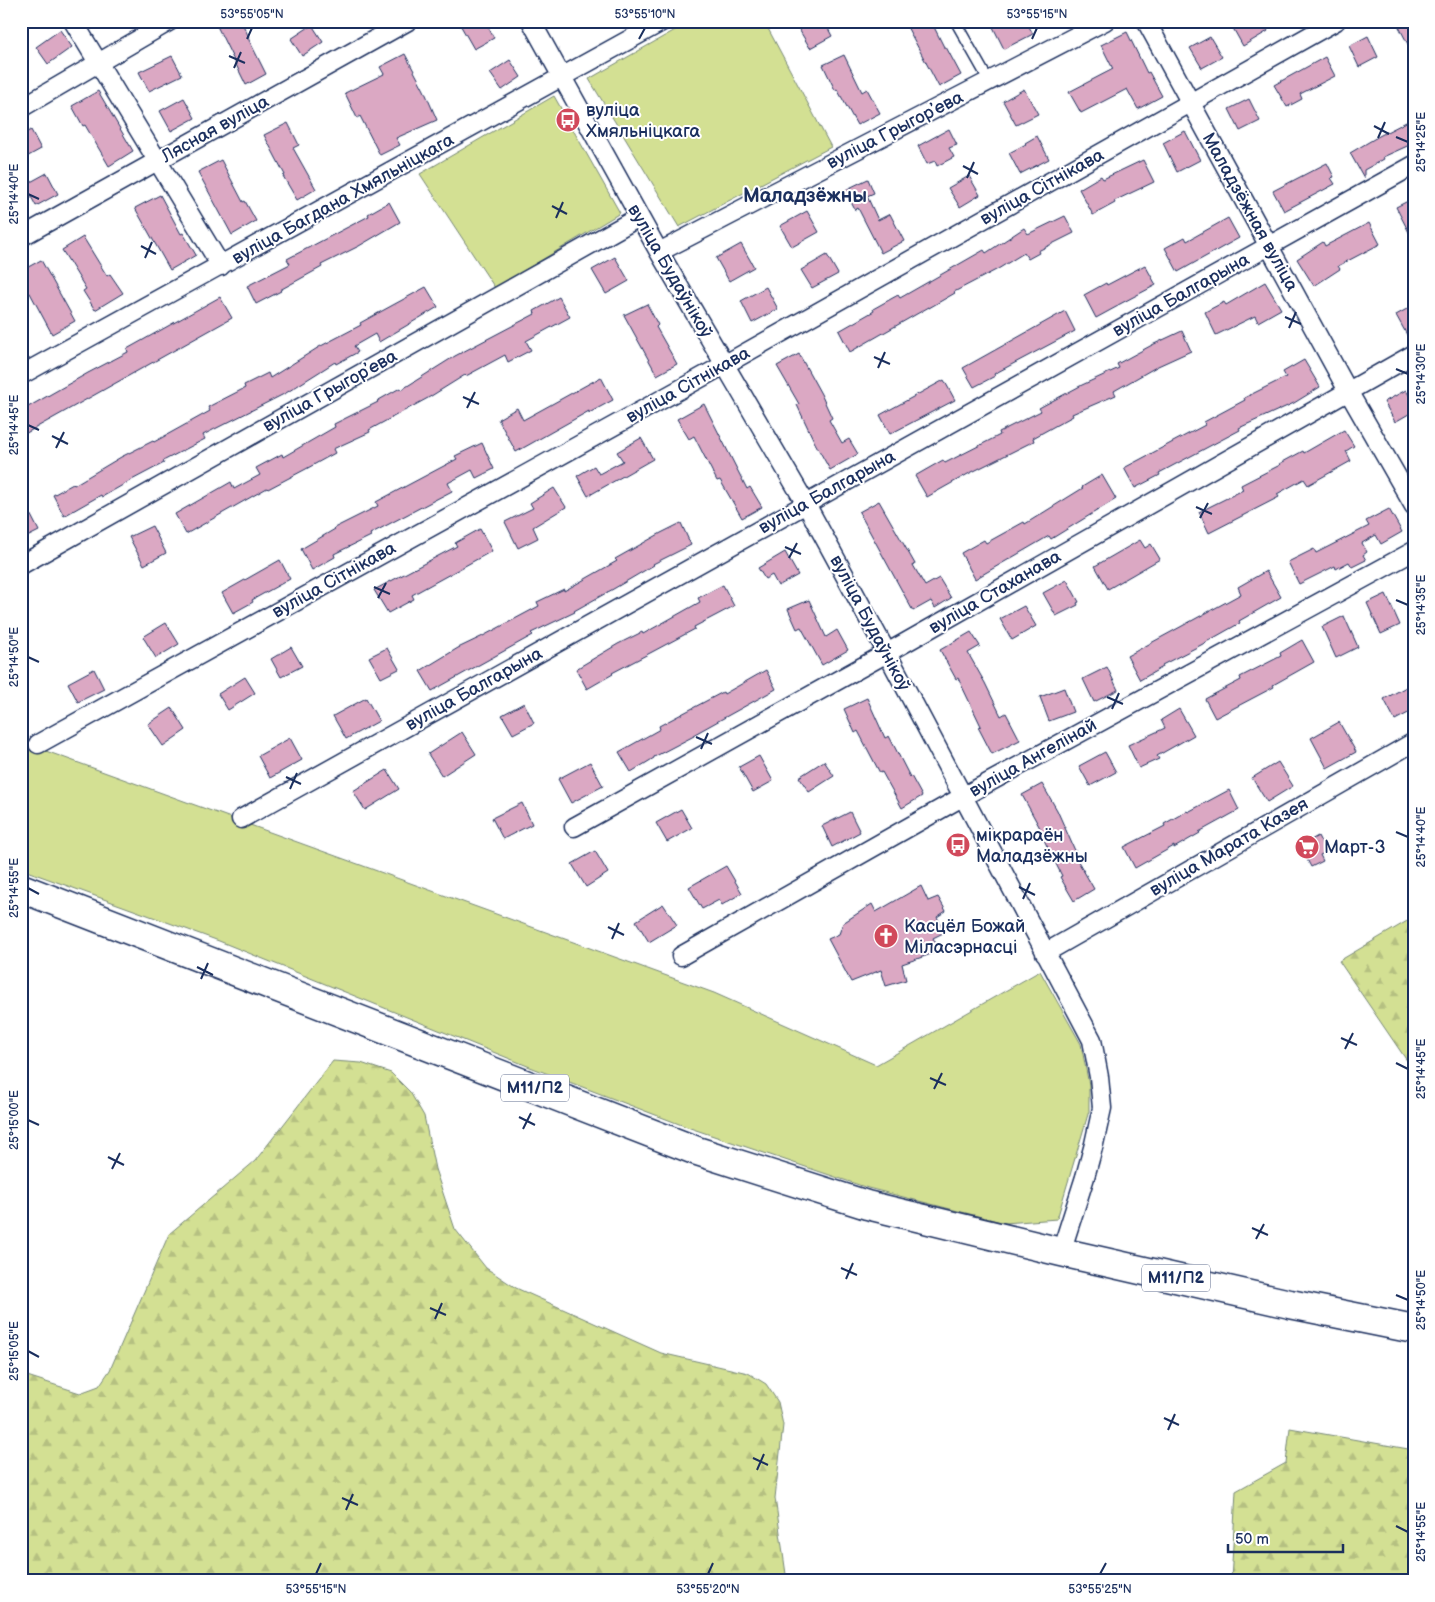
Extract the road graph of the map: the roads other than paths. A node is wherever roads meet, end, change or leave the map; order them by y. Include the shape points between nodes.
1 (73, 21) edge
2 (170, 21) edge
3 (408, 21) edge
4 (531, 21) edge
5 (664, 21) edge
6 (955, 21) edge
7 (1105, 21) edge
8 (1146, 21) edge
9 (1336, 21) edge
10 (98, 63) junction
11 (562, 78) junction
12 (989, 82) junction
13 (1191, 104) junction
14 (21, 108) edge
15 (158, 161) junction
16 (1414, 165) edge
17 (639, 217) junction
18 (21, 236) edge
19 (1268, 246) junction
20 (659, 252) junction
21 (221, 266) junction
22 (1414, 354) edge
23 (724, 365) junction
24 (21, 375) edge
25 (1348, 392) junction
26 (806, 504) junction
27 (1414, 506) edge
28 (1414, 550) edge
29 (21, 565) edge
30 (887, 653) junction
31 (1414, 742) edge
32 (38, 744) dead end
33 (962, 797) junction
34 (241, 819) dead end
35 (574, 826) dead end
36 (21, 888) edge
37 (1045, 952) junction
38 (681, 956) dead end
39 (1061, 1252) junction
40 (1414, 1329) edge

1 - 10 street
2 - 10 street
3 - 15 street, Лясная вуліца
4 - 11 street, вуліца Будаўнікоў
5 - 11 street, вуліца Багдана Хмяльніцкага
6 - 12 lane
7 - 12 street, вуліца Грыгорʼева
8 - 13 street, Маладзёжная вуліца
9 - 13 street, вуліца Сітнікава
10 - 14 street
10 - 15 street
11 - 17 street, вуліца Будаўнікоў
11 - 21 street, вуліца Багдана Хмяльніцкага
12 - 20 street, вуліца Грыгорʼева
13 - 19 street, Маладзёжная вуліца
13 - 23 street, вуліца Сітнікава
15 - 18 street, Лясная вуліца
15 - 21 street
16 - 19 street, вуліца Балгарына
17 - 20 street, вуліца Будаўнікоў
17 - 29 street, вуліца Грыгорʼева
19 - 25 street, Маладзёжная вуліца
19 - 26 street, вуліца Балгарына
20 - 23 street, вуліца Будаўнікоў
21 - 24 street, вуліца Багдана Хмяльніцкага
22 - 25 street, вуліца Стаханава
23 - 26 street, вуліца Будаўнікоў
23 - 32 street, вуліца Сітнікава
25 - 27 street, Маладзёжная вуліца
25 - 30 street, вуліца Стаханава
26 - 30 street, вуліца Будаўнікоў
26 - 34 street, вуліца Балгарына
28 - 33 street, вуліца Ангелінай
30 - 33 street, вуліца Будаўнікоў
30 - 35 street, вуліца Стаханава
31 - 37 street, вуліца Марата Казея
33 - 37 street, вуліца Будаўнікоў
33 - 38 street, вуліца Ангелінай
36 - 39 highway, М11/П2 via 697,1151 867,1205
37 - 39 street, вуліца Будаўнікоў via 1092,1040 1102,1108 1092,1153
39 - 40 highway, М11/П2

